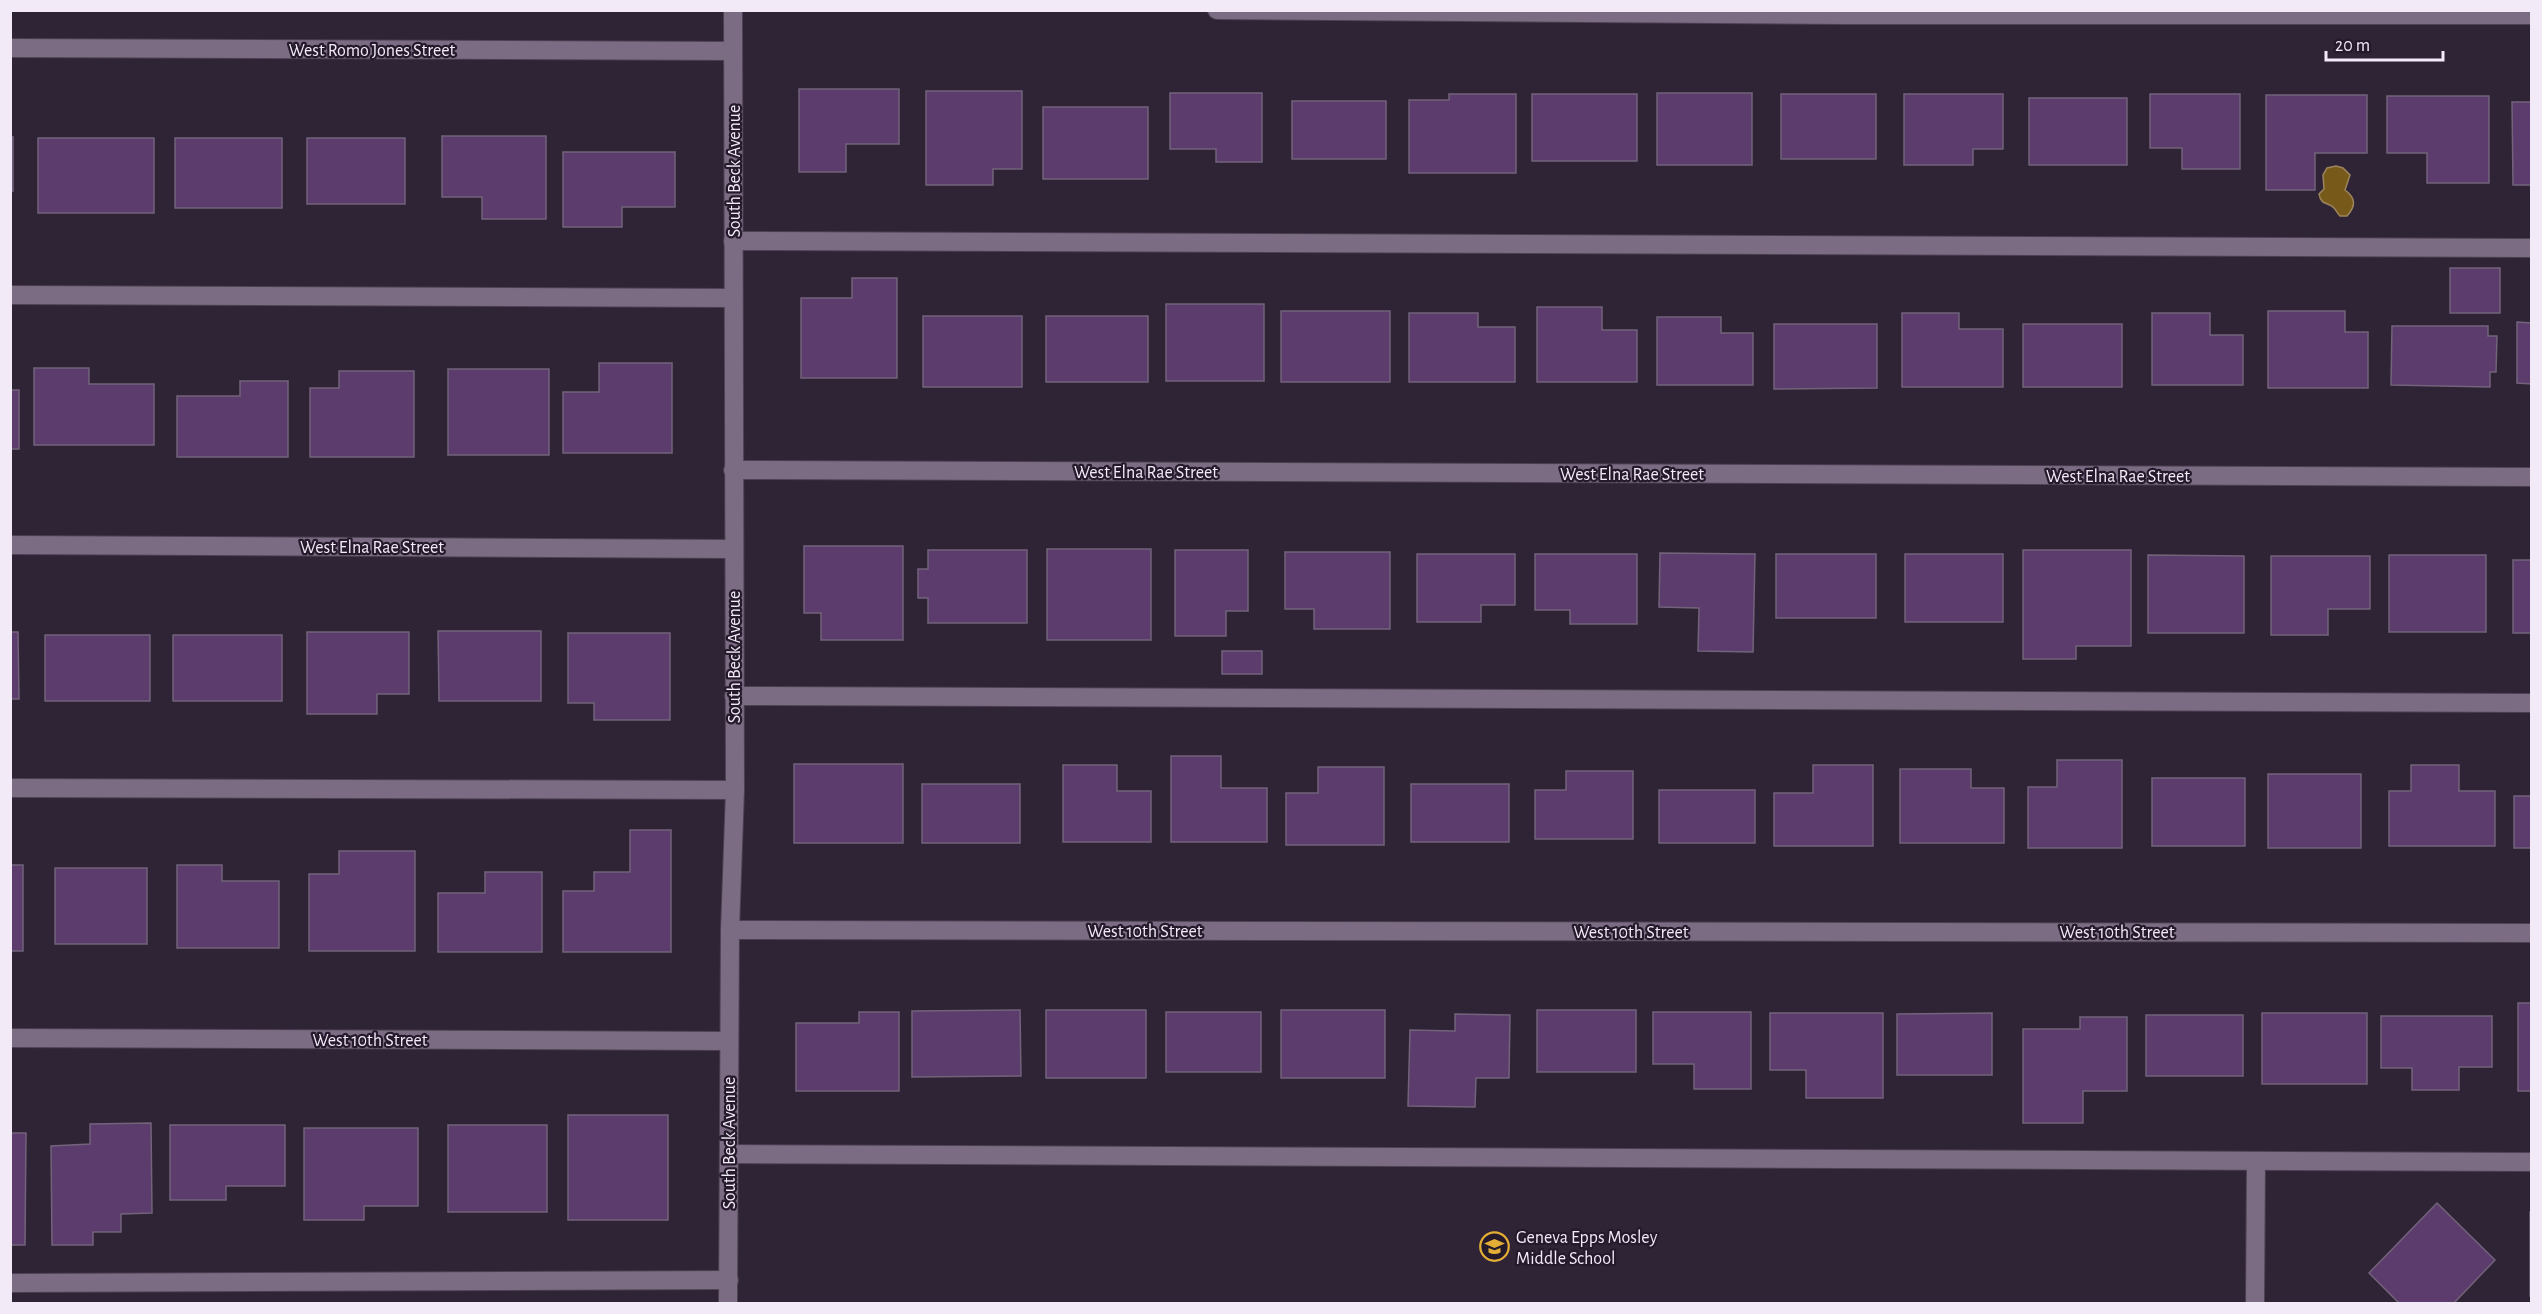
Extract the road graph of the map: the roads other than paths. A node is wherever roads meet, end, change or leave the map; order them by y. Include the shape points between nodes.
1 (734, 10) edge
2 (1217, 10) edge
3 (1843, 13) edge
4 (2532, 15) edge
5 (10, 48) edge
6 (734, 51) junction
7 (734, 241) junction
8 (2532, 248) edge
9 (10, 295) edge
10 (734, 298) junction
11 (734, 470) junction
12 (2532, 477) edge
13 (10, 544) edge
14 (734, 549) junction
15 (734, 696) junction
16 (2532, 703) edge
17 (10, 788) edge
18 (735, 790) junction
19 (730, 930) junction
20 (2532, 933) edge
21 (10, 1038) edge
22 (729, 1041) junction
23 (729, 1154) junction
24 (2256, 1161) junction
25 (2532, 1162) edge
26 (729, 1280) junction
27 (10, 1283) edge
28 (728, 1304) edge
29 (2255, 1304) edge

1 - 6 street, South Beck Avenue
2 - 3 street
3 - 4 street
5 - 6 street, West Romo Jones Street
6 - 7 street, South Beck Avenue
7 - 8 street
7 - 10 street, South Beck Avenue
9 - 10 street
10 - 11 street, South Beck Avenue
11 - 12 street, West Elna Rae Street
11 - 14 street, South Beck Avenue
13 - 14 street, West Elna Rae Street
14 - 15 street, South Beck Avenue
15 - 16 street
15 - 18 street, South Beck Avenue
17 - 18 street
18 - 19 street, South Beck Avenue
19 - 20 street, West 10th Street
19 - 22 street, South Beck Avenue
21 - 22 street, West 10th Street
22 - 23 street, South Beck Avenue
23 - 24 street
23 - 26 street, South Beck Avenue
24 - 25 street
24 - 29 street
26 - 27 street
26 - 28 street, South Beck Avenue

